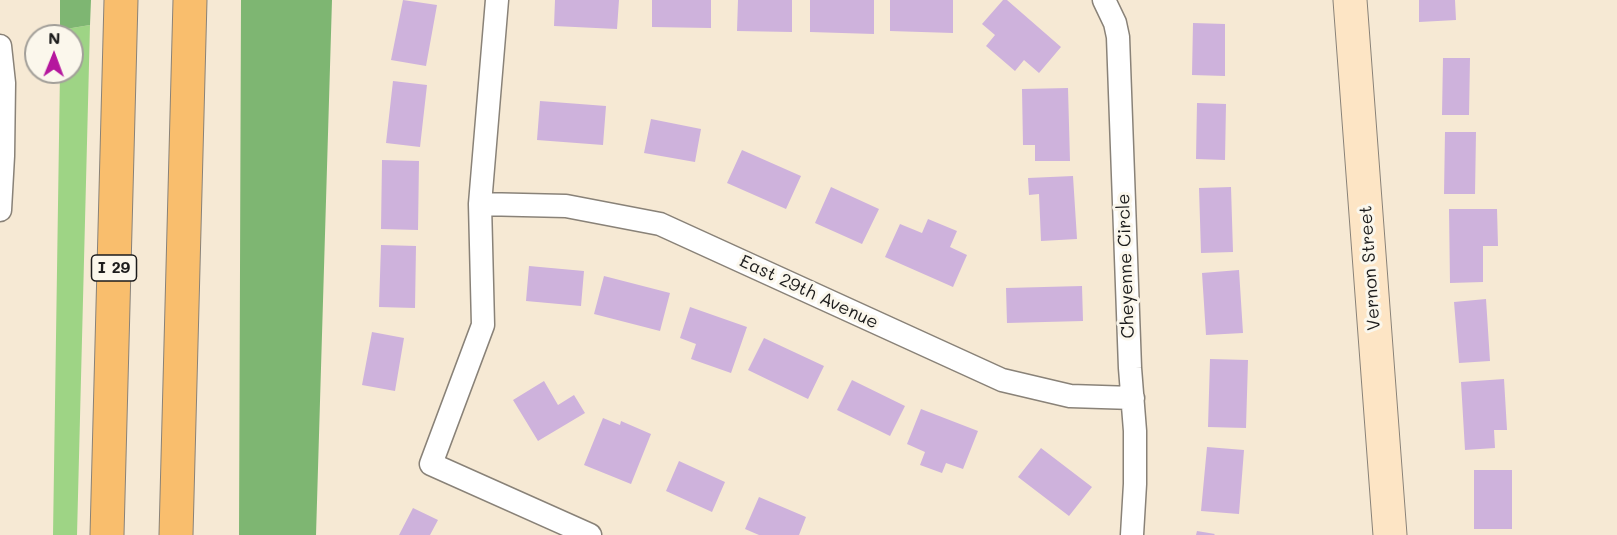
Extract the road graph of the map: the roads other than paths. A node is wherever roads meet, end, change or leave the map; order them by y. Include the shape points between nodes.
1 (121, 0) edge
2 (190, 0) edge
3 (497, 0) edge
4 (1104, 0) edge
5 (1350, 0) edge
6 (0, 46) edge
7 (1, 154) edge
8 (480, 204) junction
9 (0, 210) edge
10 (1133, 398) junction
11 (107, 535) edge
12 (176, 535) edge
13 (590, 535) edge
14 (1132, 535) edge
15 (1390, 535) edge

1 - 11 highway, I 29
2 - 12 highway
3 - 8 street
4 - 10 street, Cheyenne Circle via 1119,38
5 - 15 main road, Vernon Street
6 - 7 street via 4,83
7 - 9 street
8 - 10 street, East 29th Avenue via 566,206 660,224 1002,380 1070,396
8 - 13 street via 483,325 431,464
10 - 14 street, Cheyenne Circle

